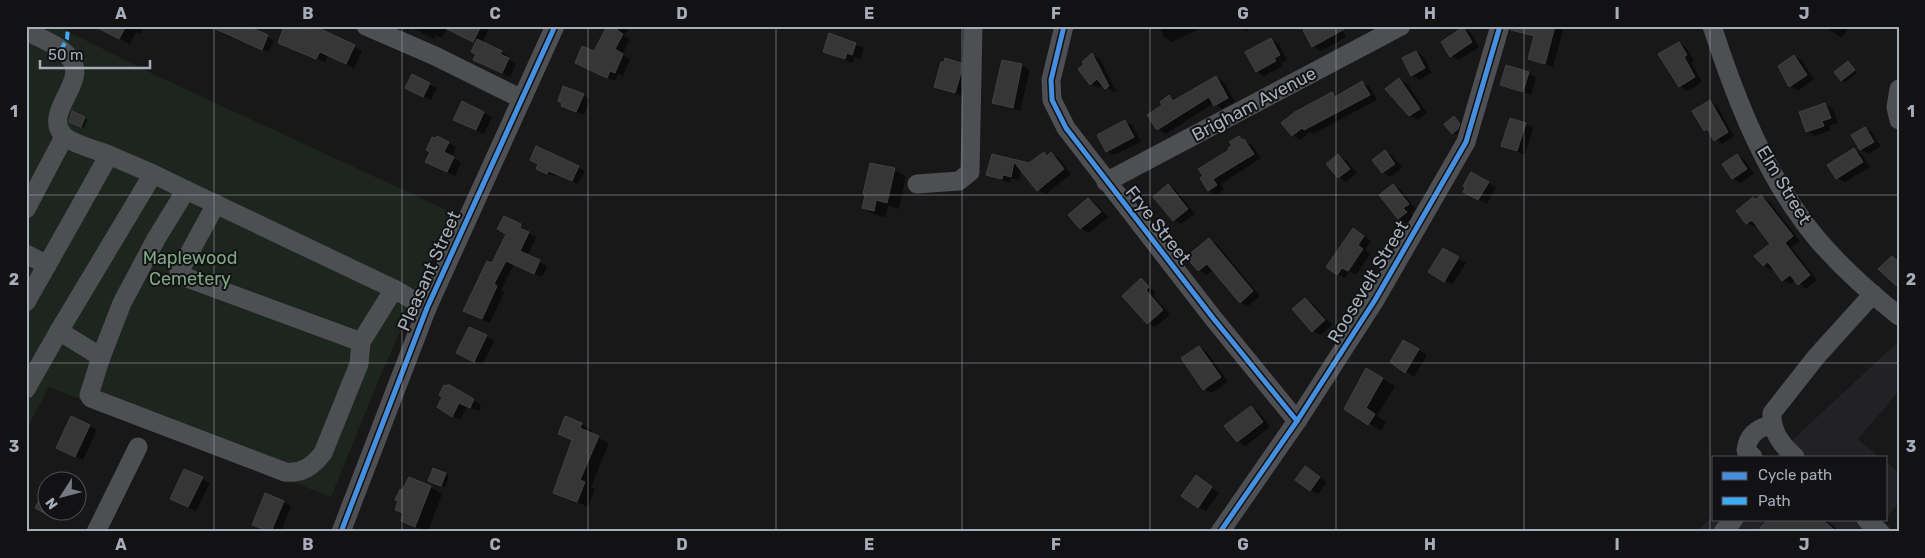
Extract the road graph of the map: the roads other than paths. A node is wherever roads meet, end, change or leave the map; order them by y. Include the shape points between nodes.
1 (366, 26) edge
2 (556, 26) edge
3 (972, 26) edge
4 (1064, 26) edge
5 (1401, 26) edge
6 (1500, 26) edge
7 (1712, 26) edge
8 (26, 31) edge
9 (1899, 88) edge
10 (522, 99) junction
11 (1899, 120) edge
12 (64, 137) junction
13 (109, 155) junction
14 (152, 174) junction
15 (1106, 182) junction
16 (917, 184) dead end
17 (186, 190) junction
18 (216, 204) junction
19 (26, 209) edge
20 (26, 254) edge
21 (47, 265) junction
22 (394, 289) junction
23 (1873, 294) junction
24 (26, 302) edge
25 (427, 308) junction
26 (1899, 316) edge
27 (59, 331) junction
28 (361, 342) junction
29 (101, 356) junction
30 (26, 389) edge
31 (1297, 421) junction
32 (1771, 425) junction
33 (138, 446) dead end
34 (1752, 456) edge
35 (1792, 456) edge
36 (1733, 520) edge
37 (1867, 520) edge
38 (96, 532) edge
39 (341, 532) edge
40 (1220, 532) edge
41 (1723, 532) edge
42 (1880, 532) edge

1 - 10 street
2 - 10 street, Pleasant Street
3 - 16 street via 970,172 959,181
4 - 15 street, Frye Street via 1051,80 1052,100 1066,128
5 - 15 street, Brigham Avenue
6 - 31 street, Roosevelt Street via 1466,142 1375,300
7 - 23 street, Elm Street via 1746,116 1777,180 1817,239
8 - 12 street via 61,50 75,67 74,82 58,117
9 - 11 street via 1896,107
10 - 25 street, Pleasant Street
12 - 13 street
12 - 19 street
13 - 14 street
13 - 21 street
14 - 17 street
14 - 27 street
15 - 31 street, Frye Street
17 - 18 street
17 - 29 street via 122,303
18 - 22 street
18 - 28 street via 179,272 182,276
20 - 21 street
21 - 24 street
22 - 25 street
22 - 28 street
23 - 26 street, Elm Street
23 - 32 street via 1777,406 1772,413
25 - 39 street, Pleasant Street
27 - 29 street
27 - 30 street
28 - 29 street via 359,364 323,452 316,462 295,473 285,472 91,398 88,394
31 - 40 street, Roosevelt Street
32 - 34 street via 1751,435 1746,450
32 - 35 street
33 - 38 street
36 - 41 street
37 - 42 street

